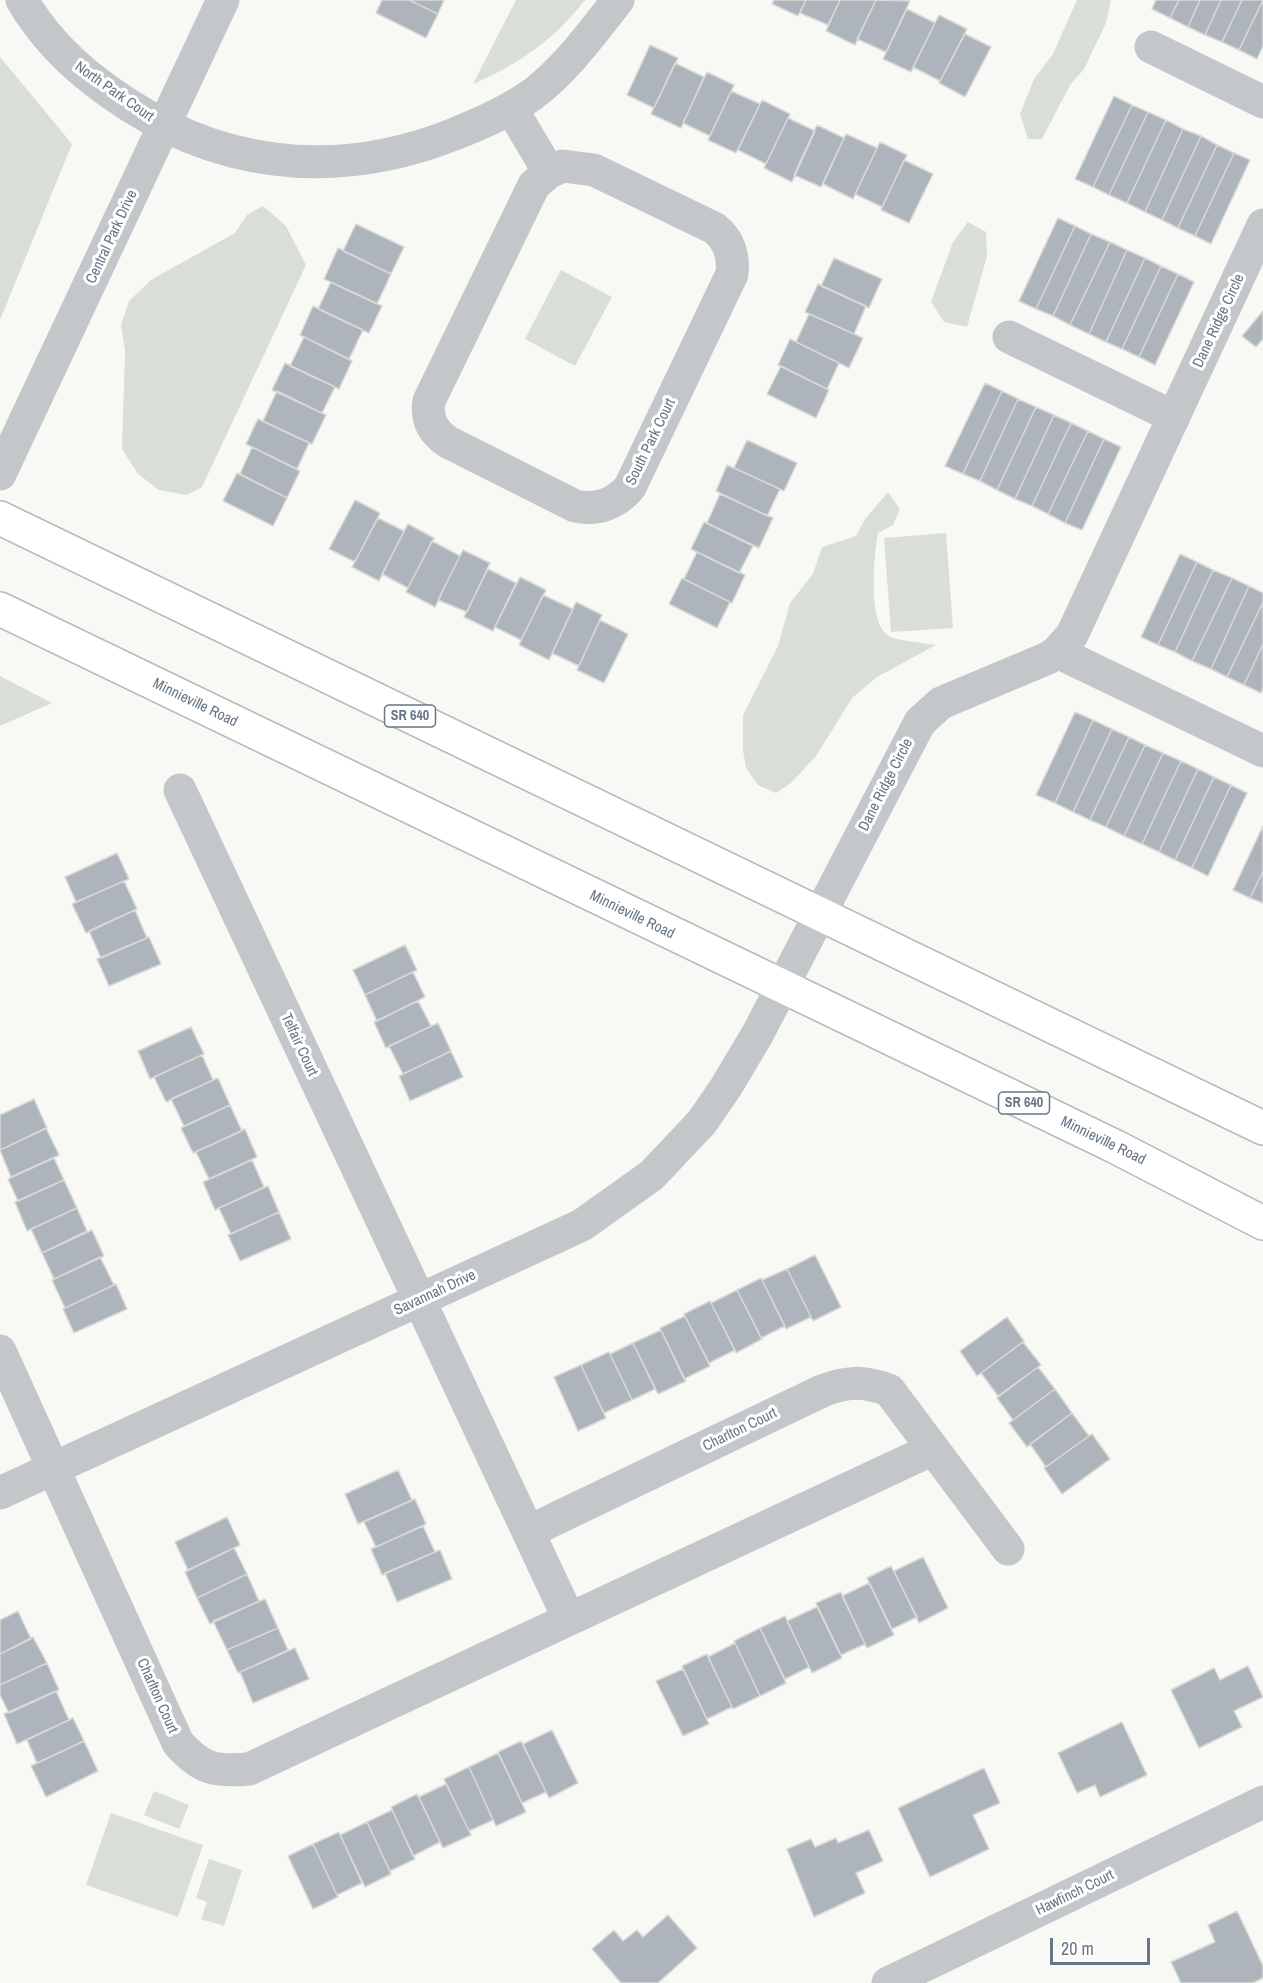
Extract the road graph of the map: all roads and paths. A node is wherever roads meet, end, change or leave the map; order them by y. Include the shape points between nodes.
1 (22, 0) edge
2 (223, 0) edge
3 (618, 0) edge
4 (1151, 46) dead end
5 (1263, 102) edge
6 (511, 108) junction
7 (164, 127) junction
8 (549, 172) junction
9 (1263, 225) edge
10 (1009, 337) dead end
11 (1174, 417) junction
12 (0, 474) edge
13 (0, 518) edge
14 (0, 609) edge
15 (1057, 652) junction
16 (1263, 751) edge
17 (180, 790) dead end
18 (820, 913) junction
19 (782, 987) junction
20 (1263, 1128) edge
21 (1263, 1223) edge
22 (418, 1300) junction
23 (0, 1351) edge
24 (933, 1449) junction
25 (55, 1468) junction
26 (0, 1493) edge
27 (528, 1532) junction
28 (1008, 1549) dead end
29 (569, 1619) junction
30 (1263, 1802) edge
31 (888, 1983) edge

1 - 7 street, North Park Court via 47,36 79,70
2 - 7 street, Central Park Drive
3 - 6 street via 557,73
4 - 5 street
6 - 7 street via 481,124 412,150 326,162 285,161 224,150
6 - 8 street
7 - 12 street, Central Park Drive
8 - 8 street, South Park Court via 534,186 428,410 435,430 448,442 575,506 596,508 615,500 630,487 733,265 725,239 714,228 594,170 573,166
9 - 11 street, Dane Ridge Circle
10 - 11 street
11 - 15 street, Dane Ridge Circle via 1082,619
13 - 18 main road, SR 640
14 - 19 main road, Minnieville Road / SR 640
15 - 16 street
15 - 18 street, Dane Ridge Circle via 928,712 909,739
17 - 22 street, Telfair Court
18 - 19 street, Dane Ridge Circle
18 - 20 main road, SR 640
19 - 21 main road, Minnieville Road / SR 640 via 1116,1147
19 - 22 street, Savannah Drive via 702,1122 652,1175 582,1225
22 - 25 street, Savannah Drive
22 - 27 street
23 - 25 street, Charlton Court
24 - 27 street, Charlton Court via 889,1390 867,1382 844,1383
24 - 28 street, Charlton Court
24 - 29 street, Charlton Court
25 - 26 street, Savannah Drive
25 - 29 street, Charlton Court via 178,1743 190,1756 213,1769 249,1769
27 - 29 street
30 - 31 street, Hawfinch Court

